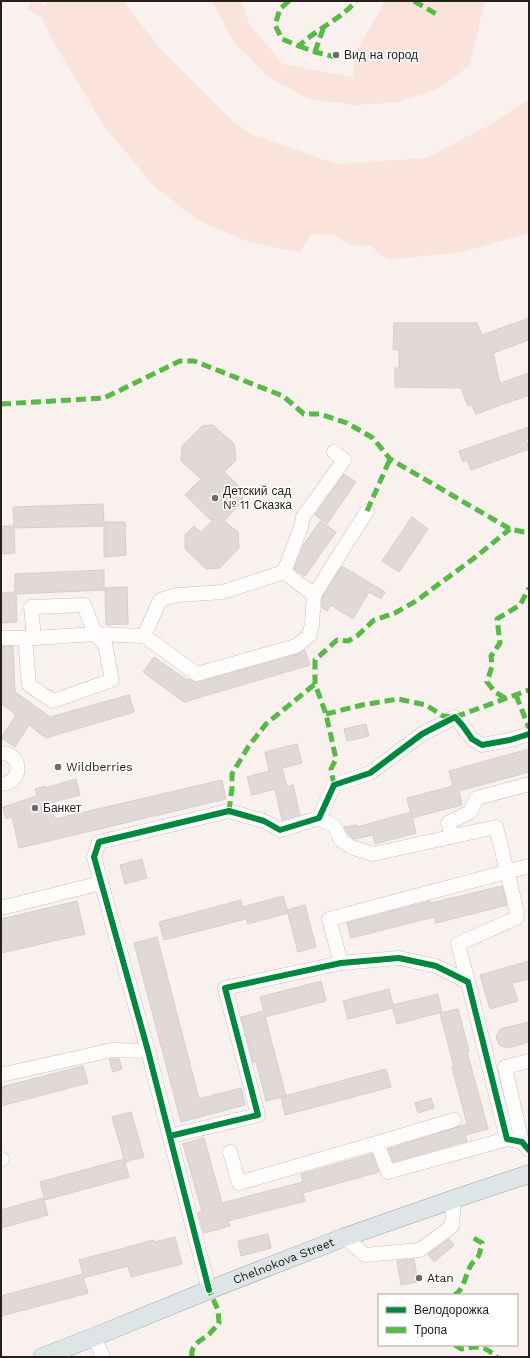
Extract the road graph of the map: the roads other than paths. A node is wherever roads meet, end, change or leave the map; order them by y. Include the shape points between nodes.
1 (334, 452) dead end
2 (367, 511) dead end
3 (284, 572) junction
4 (314, 594) junction
5 (95, 634) junction
6 (144, 636) junction
7 (1, 638) edge
8 (30, 638) junction
9 (529, 734) edge
10 (1, 753) edge
11 (1, 784) edge
12 (529, 784) edge
13 (319, 818) junction
14 (452, 836) junction
15 (529, 866) edge
16 (508, 872) junction
17 (101, 883) junction
18 (1, 908) edge
19 (341, 963) junction
20 (468, 982) junction
21 (148, 1051) junction
22 (529, 1052) edge
23 (529, 1061) edge
24 (489, 1063) junction
25 (504, 1063) junction
26 (1, 1075) edge
27 (454, 1120) dead end
28 (170, 1136) junction
29 (507, 1139) junction
30 (378, 1142) junction
31 (525, 1146) edge
32 (230, 1152) dead end
33 (529, 1174) edge
34 (454, 1199) junction
35 (345, 1237) junction
36 (209, 1290) junction
37 (94, 1337) junction
38 (52, 1355) edge
39 (103, 1357) edge

1 - 3 street via 344,460 303,517
2 - 4 street
3 - 4 street
3 - 6 street via 223,592 177,595 160,600
4 - 6 street via 309,636 296,646 197,674
5 - 6 street
5 - 8 street
5 - 8 street via 84,605 31,607
5 - 8 street via 105,644 112,680 54,701 29,685
7 - 8 street
9 - 13 street via 482,745 472,740 455,717 422,734 370,773 334,784
10 - 11 street via 13,757 18,766 13,780
12 - 14 street via 477,798 470,812 448,823
13 - 14 street via 334,826 341,840 351,847 373,854
13 - 17 street via 280,830 264,821 229,811 100,842 94,857
14 - 16 street via 496,827
15 - 16 street
16 - 19 street via 329,919
16 - 20 street via 516,905 516,918 458,944
17 - 18 street
17 - 21 street
19 - 20 street via 399,958 436,966
19 - 28 street via 224,988 258,1114
20 - 24 street
21 - 26 street via 112,1050
21 - 28 street
22 - 25 street
23 - 25 street
24 - 25 street
24 - 29 street
25 - 31 street
27 - 30 street
28 - 36 street
29 - 30 street via 388,1172
29 - 31 street
30 - 32 street via 239,1183
33 - 34 main road, Chelnokova Street
34 - 35 main road, Chelnokova Street
34 - 35 street via 452,1226 420,1250 365,1255
35 - 36 main road, Chelnokova Street
36 - 37 main road, Chelnokova Street
37 - 38 main road, Chelnokova Street
37 - 39 street

